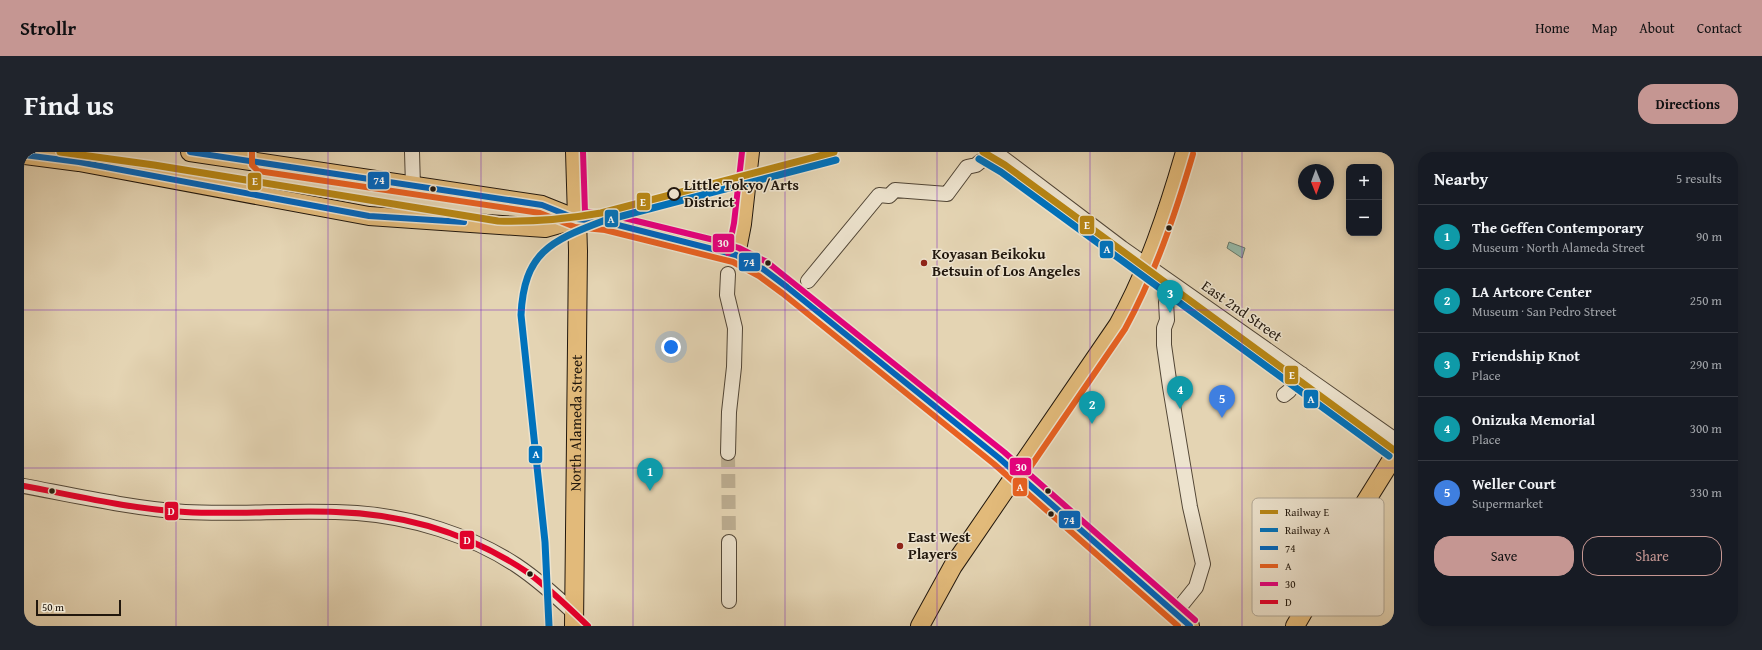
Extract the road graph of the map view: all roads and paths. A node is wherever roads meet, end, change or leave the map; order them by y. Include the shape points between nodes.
1 (190, 152) edge
2 (412, 152) edge
3 (575, 152) edge
4 (750, 152) edge
5 (995, 152) edge
6 (1185, 152) edge
7 (24, 155) edge
8 (260, 158) edge
9 (981, 161) dead end
10 (413, 186) junction
11 (577, 219) junction
12 (736, 255) junction
13 (1146, 265) junction
14 (728, 274) dead end
15 (808, 281) dead end
16 (1166, 302) dead end
17 (1302, 374) junction
18 (1284, 395) dead end
19 (1394, 439) edge
20 (728, 453) tunnel mouth
21 (1394, 456) edge
22 (1016, 474) junction
23 (24, 486) edge
24 (1368, 498) edge
25 (729, 542) tunnel mouth
26 (729, 601) dead end
27 (1175, 613) junction
28 (1301, 616) edge
29 (574, 620) edge
30 (588, 626) edge
31 (920, 626) edge
32 (1190, 626) edge
33 (1295, 626) edge

1 - 8 main road
2 - 10 street
3 - 11 main road, North Alameda Street
4 - 12 main road
5 - 13 street, East 2nd Street
6 - 13 main road via 1154,249
7 - 11 main road via 79,162 369,216 545,228
8 - 10 main road
9 - 15 street via 967,167 947,194 895,190 889,196 879,194
10 - 11 main road via 542,205
11 - 12 main road via 606,222
11 - 29 main road, North Alameda Street
12 - 22 main road via 763,269 787,287
13 - 17 street, East 2nd Street
13 - 22 main road via 1118,325
14 - 20 street via 727,294 735,328
16 - 27 street via 1164,345 1202,571 1196,588
17 - 18 street
17 - 19 street, East 2nd Street
21 - 24 main road
22 - 27 main road
22 - 31 main road via 953,566
23 - 29 street via 184,512 356,513 402,520 461,537 501,556 548,588
25 - 26 street
27 - 32 main road
28 - 33 main road
29 - 30 main road

